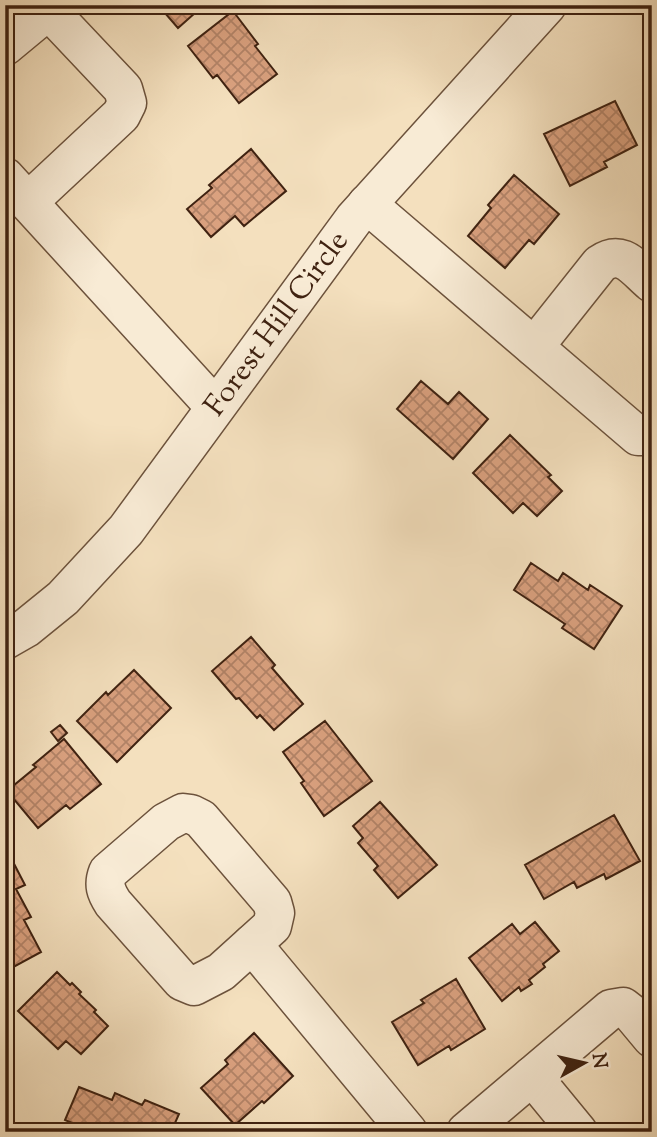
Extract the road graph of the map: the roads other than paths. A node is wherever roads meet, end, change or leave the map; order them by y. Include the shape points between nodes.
1 (547, 5) edge
2 (5, 46) edge
3 (17, 189) edge
4 (368, 204) junction
5 (652, 283) edge
6 (534, 347) junction
7 (215, 407) junction
8 (652, 436) edge
9 (5, 640) edge
10 (252, 944) junction
11 (652, 1038) edge
12 (531, 1076) junction
13 (408, 1132) edge
14 (466, 1132) edge
15 (578, 1132) edge

1 - 4 street, Forest Hill Circle
2 - 3 street via 40,17 55,17 123,89 127,103 121,115
3 - 7 street
4 - 6 street
4 - 7 street, Forest Hill Circle
5 - 6 street via 623,258 610,257
6 - 8 street via 638,436
7 - 9 street, Forest Hill Circle via 117,539 63,598
10 - 10 street via 208,980 194,986 182,982 113,903 104,881 108,872 174,816 191,814 201,819 272,902 272,926
10 - 13 street
11 - 12 street via 623,1007 611,1009
12 - 14 street
12 - 15 street

